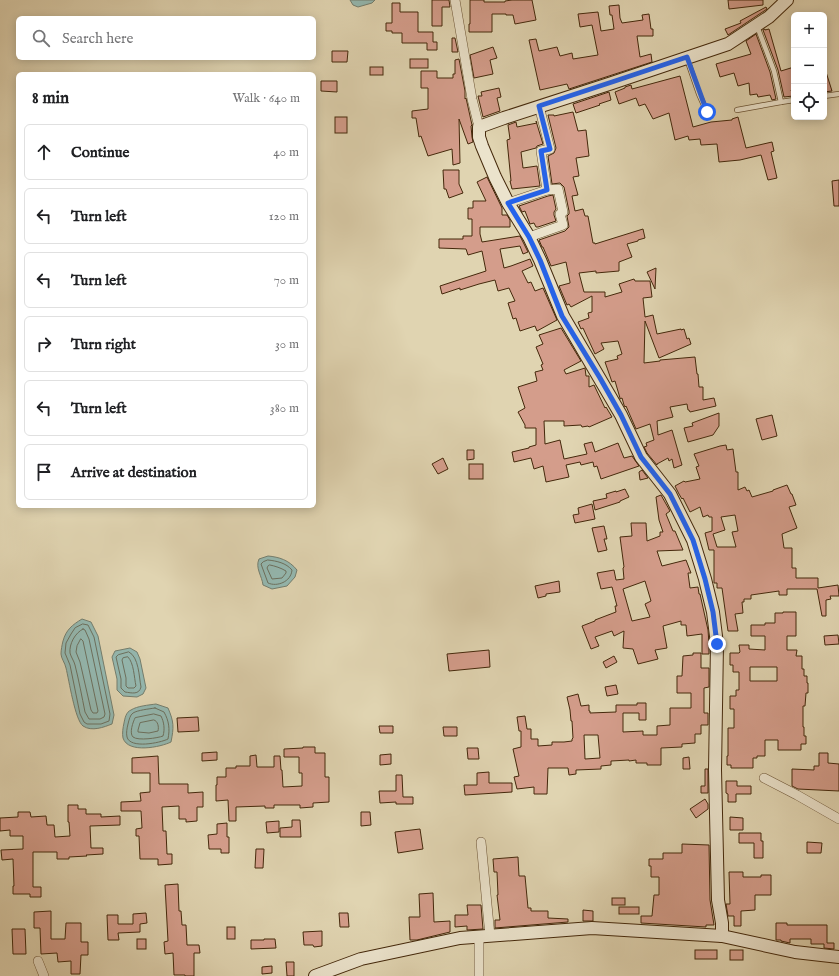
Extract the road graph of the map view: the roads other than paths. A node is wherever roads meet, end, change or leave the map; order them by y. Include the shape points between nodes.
1 (455, 0) edge
2 (786, 0) edge
3 (756, 26) junction
4 (687, 57) junction
5 (839, 94) edge
6 (827, 96) edge
7 (791, 100) edge
8 (781, 102) junction
9 (539, 106) junction
10 (737, 110) dead end
11 (707, 112) dead end
12 (479, 127) junction
13 (547, 190) junction
14 (508, 203) junction
15 (529, 237) junction
16 (764, 778) dead end
17 (839, 819) edge
18 (481, 842) dead end
19 (485, 936) junction
20 (722, 936) junction
21 (839, 957) edge
22 (38, 961) dead end
23 (44, 976) edge
24 (316, 976) edge
25 (479, 976) edge

1 - 12 street
2 - 3 main road
3 - 4 main road via 728,44
3 - 8 lane via 774,71
4 - 9 main road
4 - 11 lane
5 - 6 lane
7 - 8 lane
8 - 10 lane
9 - 12 main road
9 - 13 street via 550,149 541,151
12 - 14 main road via 482,146
13 - 14 street
13 - 15 street via 558,189 563,225
14 - 15 main road
15 - 20 main road via 562,316 621,415 641,457 670,494 693,540 705,579 717,644 715,770 718,900
16 - 17 street
18 - 19 street
19 - 20 main road via 592,928
19 - 24 main road via 460,938 362,959
19 - 25 street
20 - 21 main road via 795,952
22 - 23 street

